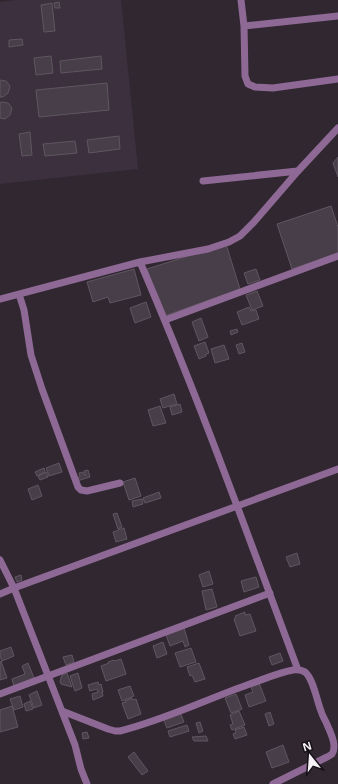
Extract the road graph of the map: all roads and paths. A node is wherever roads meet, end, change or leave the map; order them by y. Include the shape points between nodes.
1 (241, 0) edge
2 (338, 16) edge
3 (244, 26) junction
4 (338, 79) edge
5 (338, 128) edge
6 (298, 171) junction
7 (203, 181) dead end
8 (338, 256) edge
9 (140, 262) junction
10 (19, 294) junction
11 (0, 299) edge
12 (165, 320) junction
13 (338, 470) edge
14 (120, 483) dead end
15 (238, 506) junction
16 (0, 560) edge
17 (14, 588) junction
18 (270, 593) junction
19 (0, 594) edge
20 (298, 670) junction
21 (48, 676) junction
22 (0, 694) edge
23 (62, 711) junction
24 (87, 784) edge
25 (273, 784) edge

1 - 3 street
2 - 3 street
3 - 4 street via 245,76 248,84 273,88
5 - 6 street
6 - 7 street
6 - 9 street via 240,236 208,249
8 - 12 street
9 - 10 street
9 - 12 street
10 - 11 street
10 - 14 street via 37,376 78,487 87,491
12 - 15 street
13 - 15 street
15 - 17 street
15 - 18 street
16 - 17 street
17 - 19 street
17 - 21 street
18 - 20 street
18 - 21 street
20 - 23 street via 272,676 120,731 108,729
20 - 25 street via 304,671 310,679 333,740 334,750 327,757
21 - 22 street
21 - 23 street
23 - 24 street

